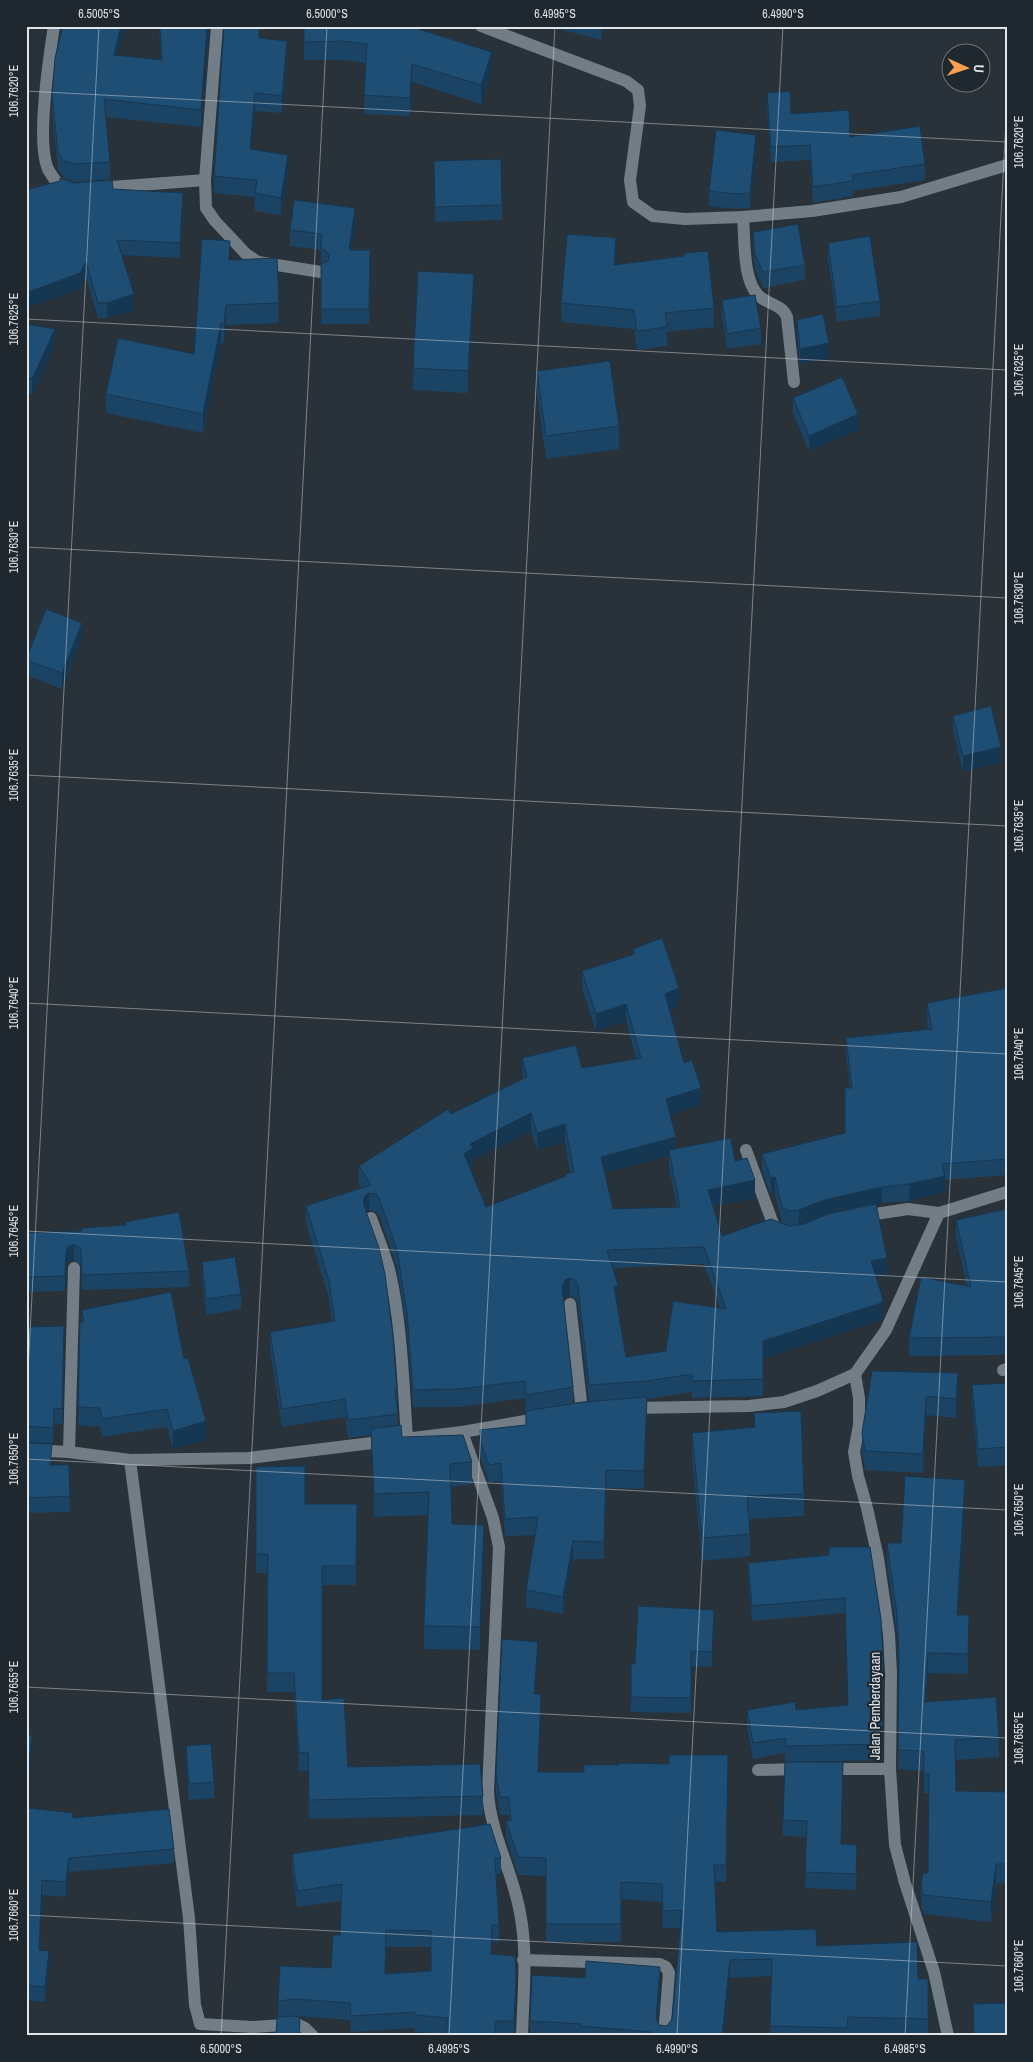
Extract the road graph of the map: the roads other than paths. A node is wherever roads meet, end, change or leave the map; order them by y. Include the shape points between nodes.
1 (54, 26) edge
2 (217, 26) edge
3 (480, 26) edge
4 (1007, 165) edge
5 (205, 180) junction
6 (743, 217) junction
7 (321, 272) edge
8 (794, 382) dead end
9 (746, 1150) dead end
10 (1007, 1192) edge
11 (939, 1212) junction
12 (370, 1218) edge
13 (848, 1219) edge
14 (794, 1235) edge
15 (74, 1268) dead end
16 (570, 1304) dead end
17 (855, 1374) junction
18 (619, 1408) edge
19 (582, 1412) edge
20 (554, 1416) edge
21 (462, 1432) junction
22 (407, 1438) junction
23 (26, 1450) edge
24 (69, 1452) junction
25 (130, 1460) junction
26 (890, 1769) junction
27 (758, 1770) dead end
28 (523, 1960) junction
29 (313, 2036) edge
30 (522, 2036) edge
31 (664, 2036) edge
32 (948, 2036) edge

1 - 5 street via 42,142 48,169 59,185 75,190
2 - 5 street
3 - 6 street via 626,80 638,90 640,106 630,180 633,202 653,216 685,219
4 - 6 street via 901,197 812,211
5 - 7 street via 206,208 246,254 258,262
6 - 8 street via 748,280 760,297 785,312
9 - 14 street via 775,1229 788,1236
10 - 11 street
11 - 13 street via 908,1209
11 - 17 street via 886,1330
12 - 22 street via 388,1267 395,1298
15 - 24 street
16 - 19 street
17 - 18 street via 784,1402 749,1406
17 - 26 street, Jalan Pemberdayaan via 860,1398 860,1425 854,1452 878,1558 889,1634
20 - 21 street
21 - 22 street
21 - 28 street via 493,1518 499,1547 489,1808 520,1912
22 - 25 street via 249,1458
23 - 24 street
24 - 25 street
25 - 29 street via 189,1918 195,2006 200,2024 253,2027 297,2024
26 - 27 street
26 - 32 street, Jalan Pemberdayaan via 895,1845 934,1972
28 - 30 street
28 - 31 street via 660,1964 666,1967 669,1973

